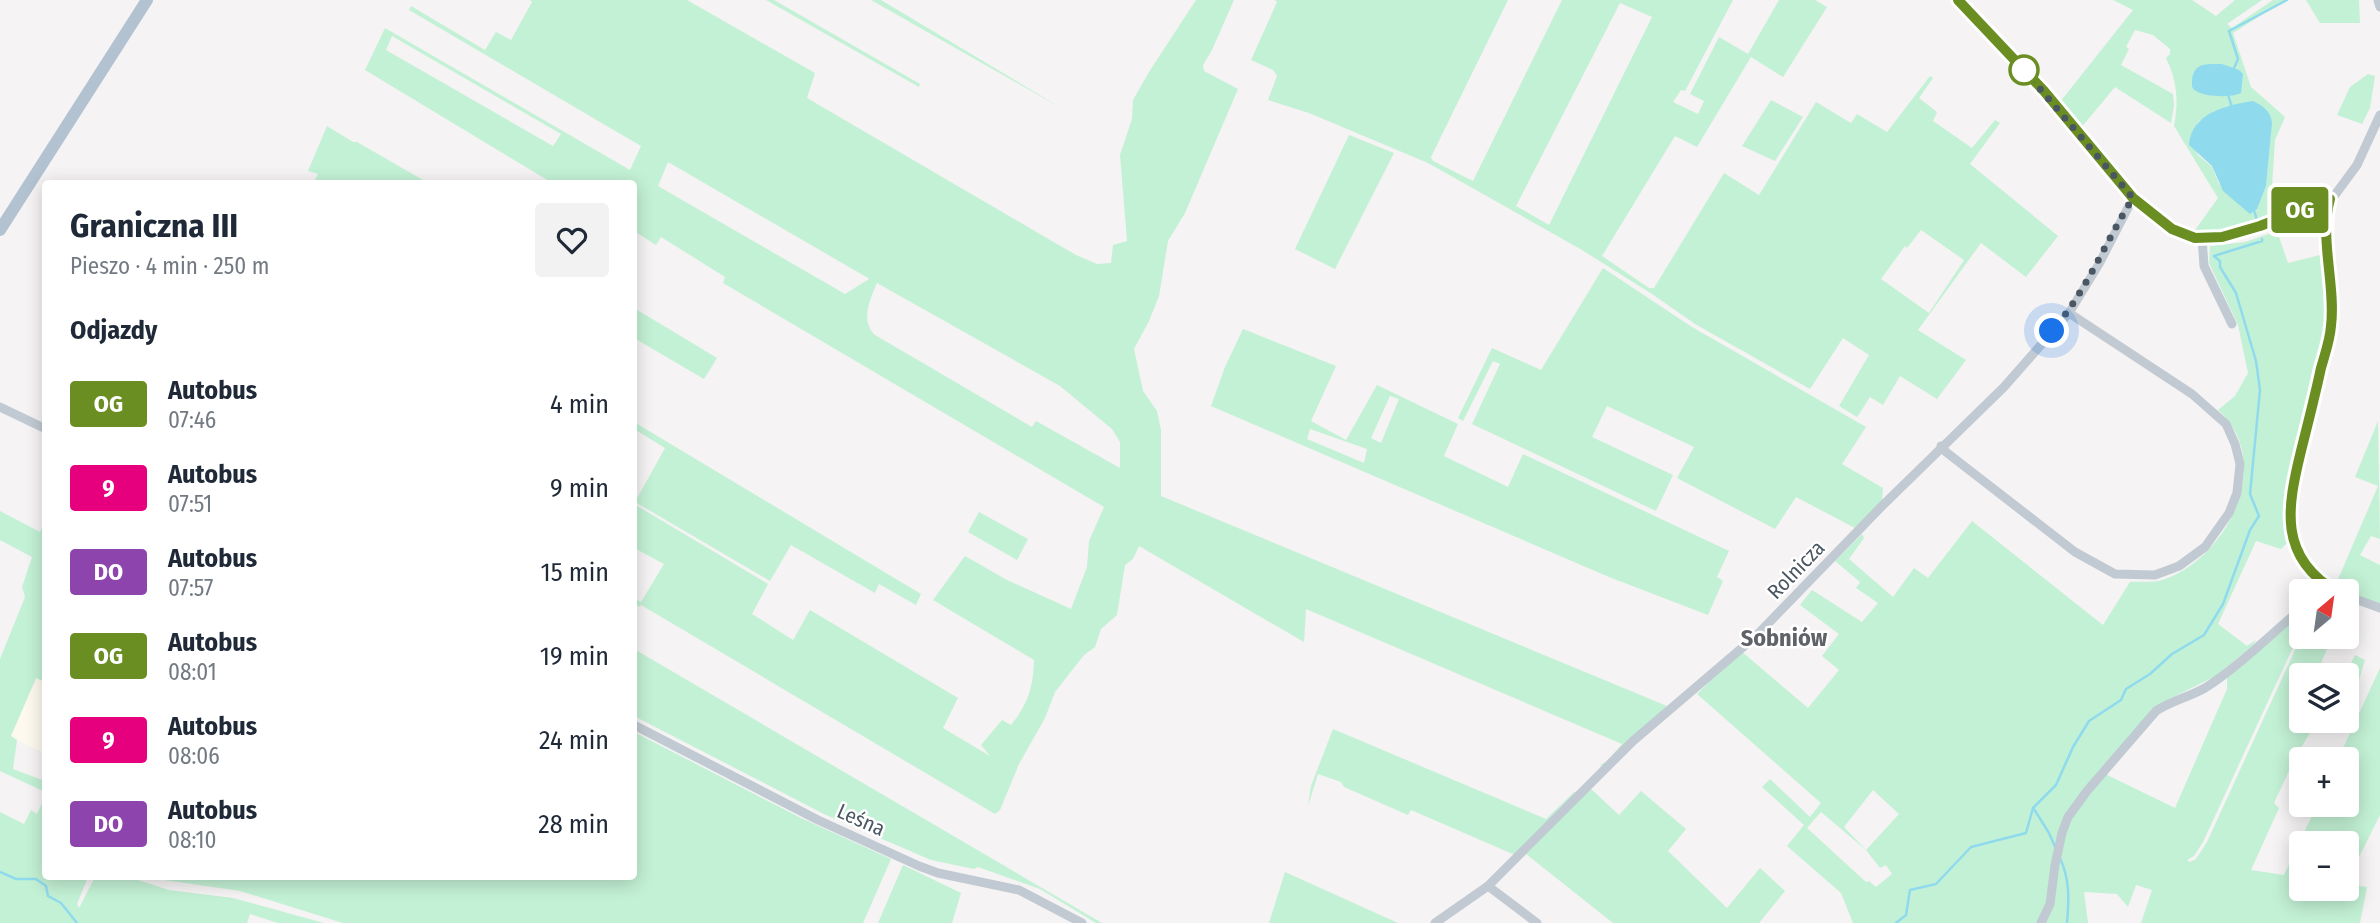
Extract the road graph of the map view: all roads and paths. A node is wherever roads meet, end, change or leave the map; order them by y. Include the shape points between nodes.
1 (147, 0) edge
2 (1958, 0) edge
3 (2378, 0) edge
4 (2380, 7) edge
5 (2380, 116) edge
6 (2133, 198) junction
7 (2330, 199) junction
8 (0, 230) edge
9 (2202, 238) junction
10 (2069, 313) junction
11 (2232, 324) dead end
12 (0, 407) edge
13 (42, 427) edge
14 (1941, 446) junction
15 (2316, 579) edge
16 (2359, 600) edge
17 (2380, 608) edge
18 (2289, 619) edge
19 (637, 727) edge
20 (1488, 886) junction
21 (1083, 923) edge
22 (1435, 923) edge
23 (1537, 923) edge
24 (2041, 923) edge

1 - 8 main road
2 - 6 street via 2044,91
3 - 4 street
5 - 7 street via 2357,165
6 - 9 street via 2172,229
6 - 10 street, Rolnicza
7 - 9 street via 2260,226
7 - 15 street via 2331,329 2289,503 2296,549
9 - 11 street via 2204,266
10 - 14 street, Rolnicza via 2004,387
10 - 14 street via 2192,394 2226,424 2240,464 2237,493 2205,547 2179,566 2155,575 2115,573 2075,552
12 - 13 street
14 - 20 street, Rolnicza via 1769,623 1633,741
16 - 17 street
18 - 24 street via 2203,689 2156,711 2087,791 2068,817 2050,904
19 - 21 street, Leśna via 818,820 919,866 1019,890
20 - 22 street, Rolnicza
20 - 23 street

